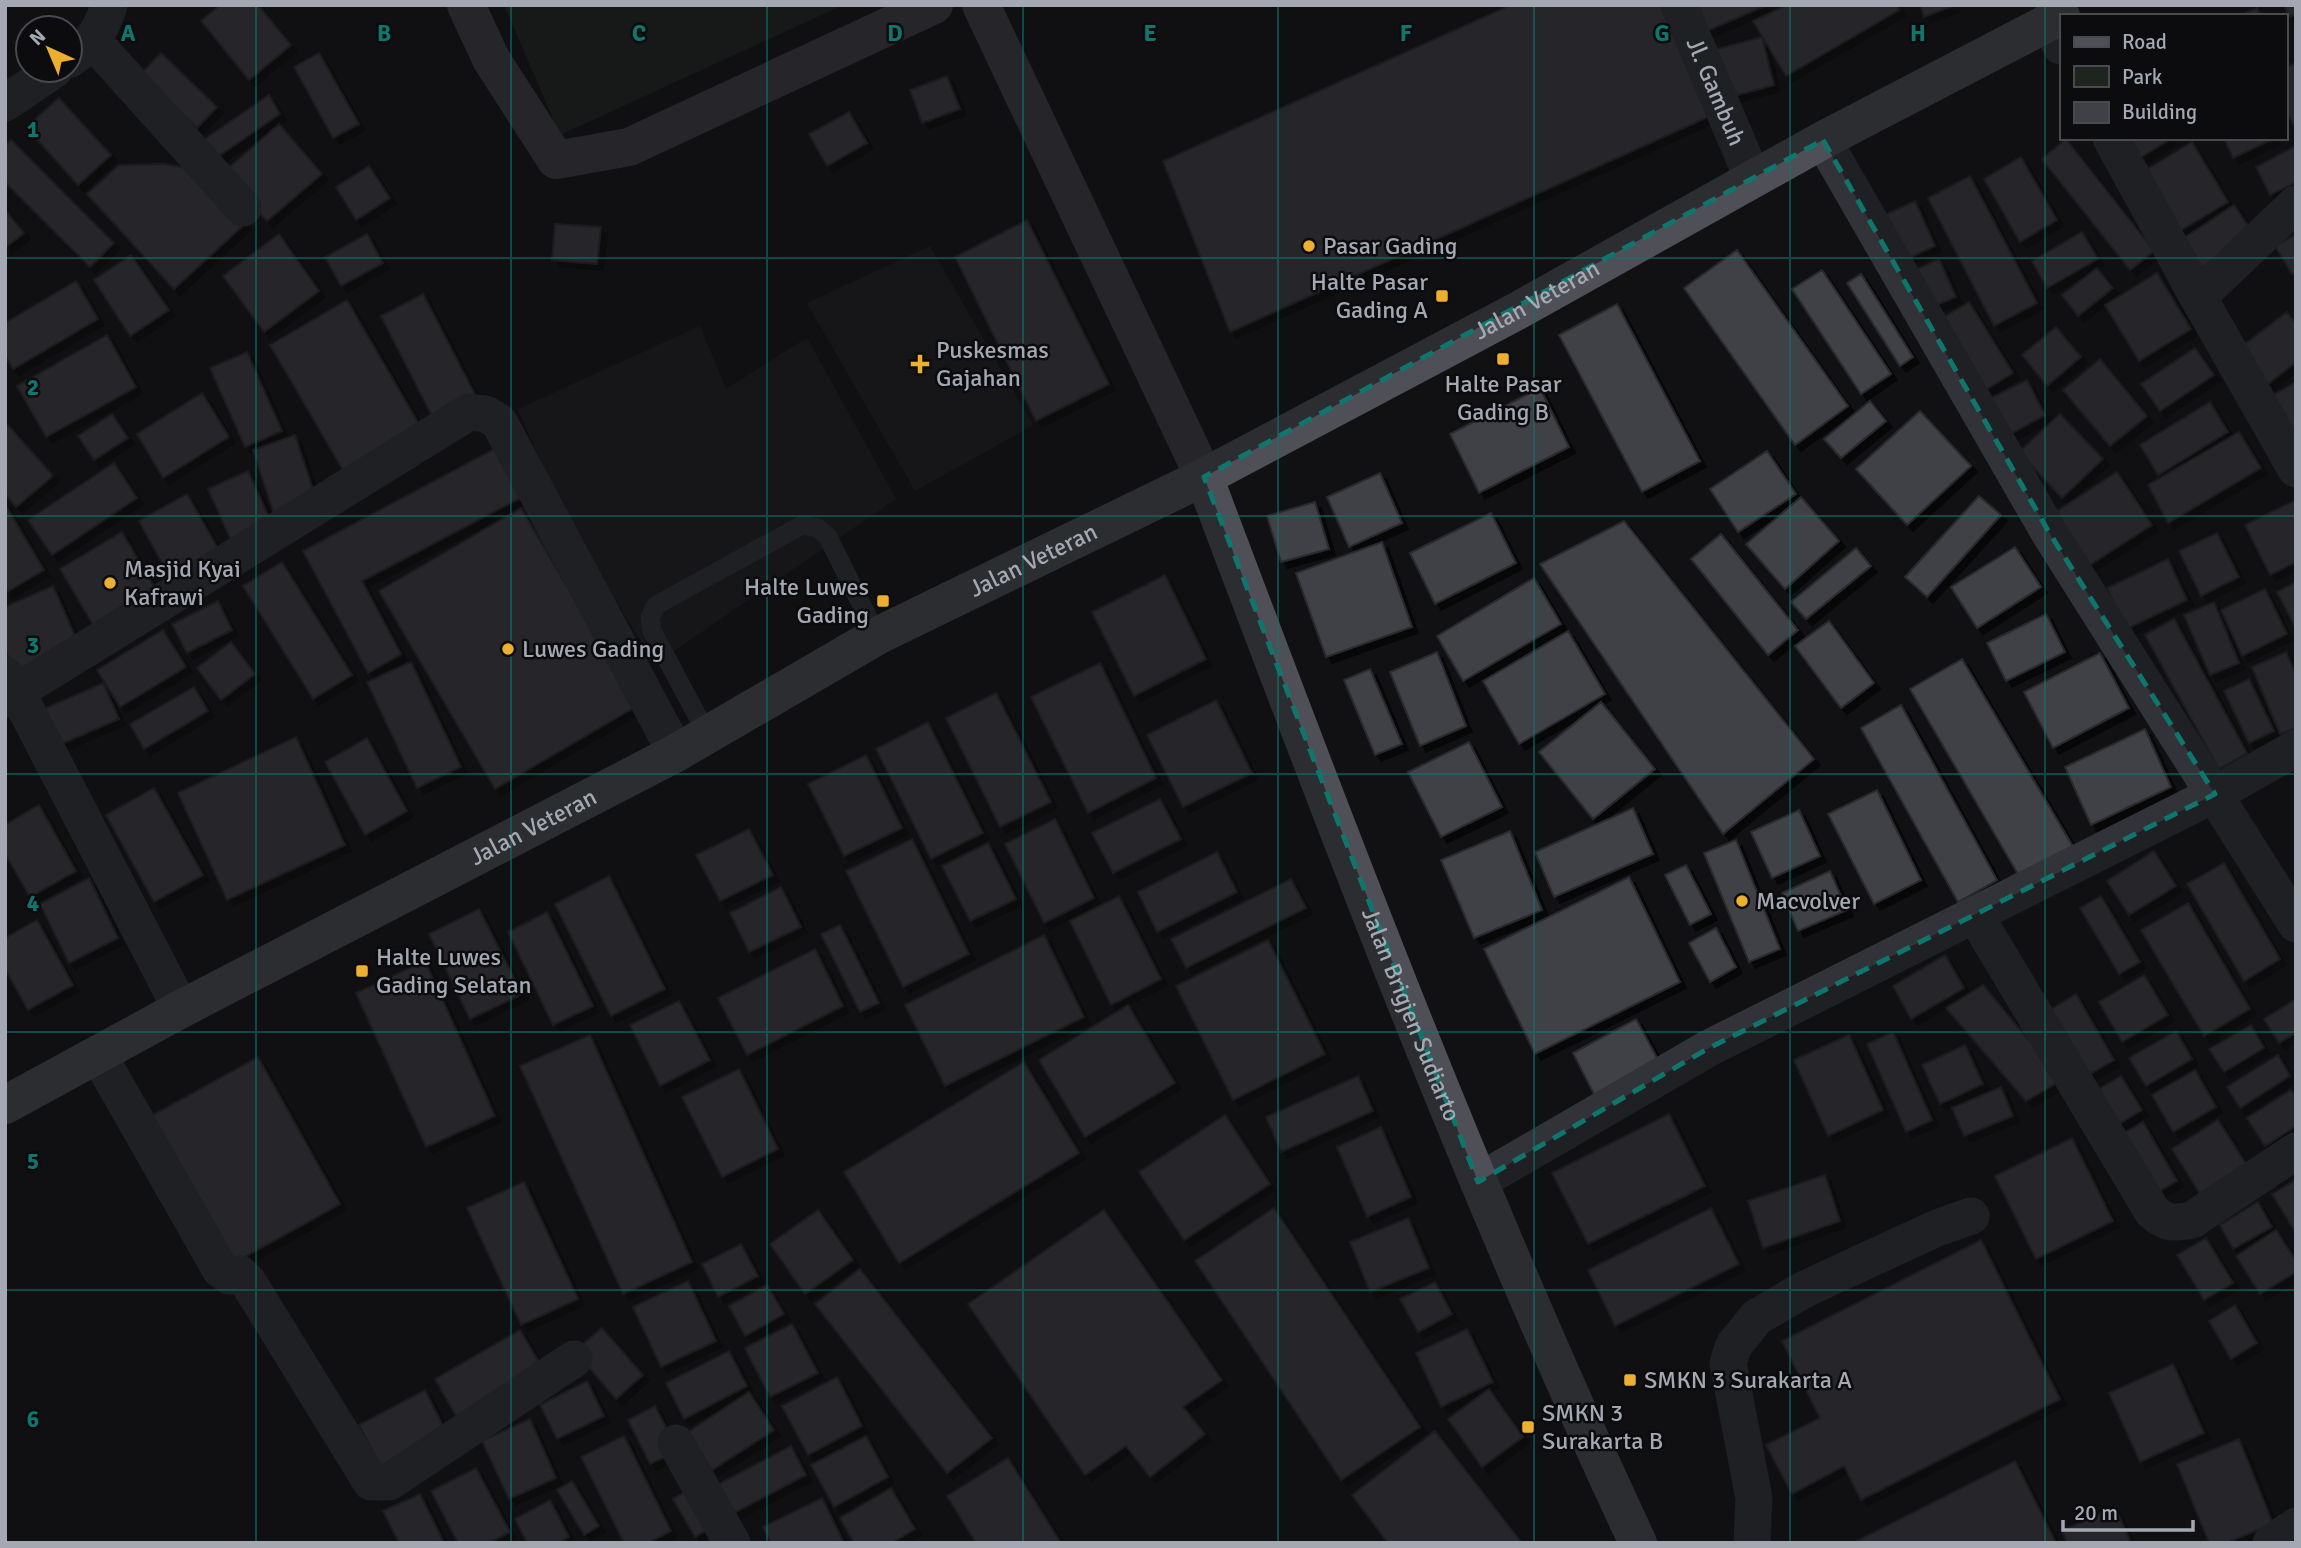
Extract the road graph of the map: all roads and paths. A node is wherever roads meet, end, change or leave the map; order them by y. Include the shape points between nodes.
1 (109, 5) edge
2 (466, 5) edge
3 (934, 5) edge
4 (981, 5) edge
5 (1679, 5) edge
6 (2060, 22) edge
7 (84, 46) edge
8 (84, 53) edge
9 (33, 84) edge
10 (5, 103) edge
11 (1823, 140) junction
12 (2112, 140) edge
13 (1753, 179) junction
14 (2296, 204) edge
15 (243, 208) dead end
16 (2198, 297) junction
17 (2296, 469) edge
18 (1204, 477) junction
19 (877, 636) junction
20 (9, 689) edge
21 (692, 744) junction
22 (2296, 748) edge
23 (2215, 794) junction
24 (1975, 915) junction
25 (2296, 924) edge
26 (181, 1009) junction
27 (99, 1056) junction
28 (5, 1105) edge
29 (2296, 1151) edge
30 (1478, 1182) junction
31 (1971, 1216) dead end
32 (573, 1359) dead end
33 (676, 1443) dead end
34 (2296, 1527) edge
35 (732, 1543) edge
36 (1638, 1543) edge
37 (1752, 1543) edge
38 (2271, 1543) edge

1 - 7 street via 104,23
2 - 3 street via 491,59 556,160 629,147
4 - 18 street
5 - 13 street, Jl. Gambuh
6 - 11 main road, Jalan Veteran
8 - 15 street
9 - 10 street
11 - 13 main road, Jalan Veteran
11 - 23 street via 2050,534
12 - 16 street
13 - 18 main road, Jalan Veteran via 1519,310
14 - 16 street
16 - 17 street
18 - 19 main road, Jalan Veteran
18 - 30 main road, Jalan Brigjen Sudiarto via 1337,829
19 - 21 main road, Jalan Veteran
19 - 21 lane via 828,537 818,528 802,525 655,606 650,618 652,631
20 - 21 street via 469,412 499,422
20 - 26 street
21 - 26 main road, Jalan Veteran
22 - 23 street
23 - 24 street
23 - 25 street
24 - 29 street via 2152,1212 2174,1223 2192,1220
24 - 30 street via 1709,1048
26 - 27 main road, Jalan Veteran
27 - 28 main road, Jalan Veteran
27 - 32 street via 220,1269 229,1276 240,1274 248,1282 371,1482 389,1482
30 - 36 main road, Jalan Brigjen Sudiarto
31 - 37 street via 1805,1289 1757,1317 1734,1345 1728,1363 1754,1498
33 - 35 street
34 - 38 street

